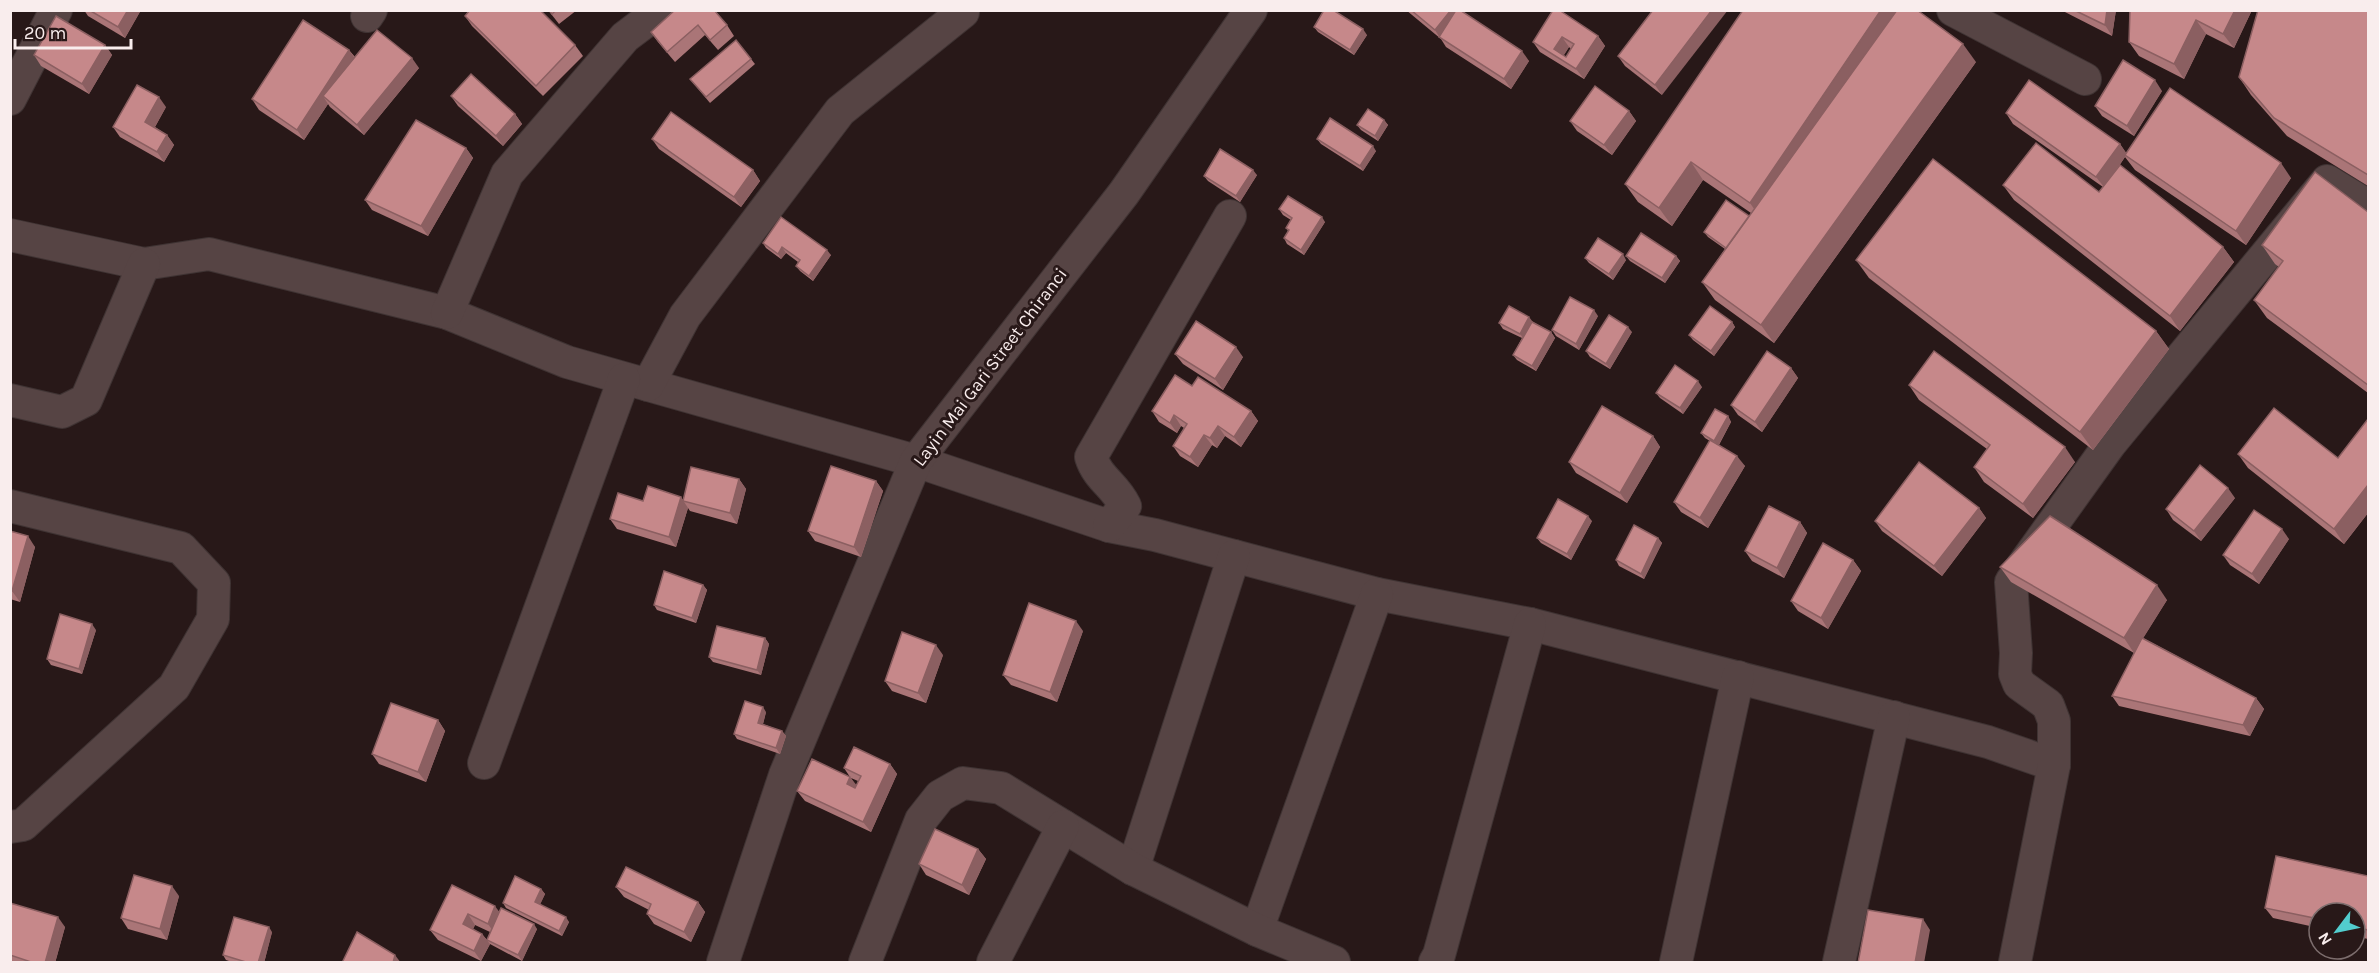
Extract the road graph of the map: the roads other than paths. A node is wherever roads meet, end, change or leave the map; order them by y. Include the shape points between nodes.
1 (56, 10) edge
2 (661, 10) edge
3 (1251, 10) edge
4 (1953, 10) edge
5 (963, 12) dead end
6 (2085, 79) dead end
7 (10, 99) edge
8 (2368, 206) edge
9 (1230, 216) dead end
10 (10, 235) edge
11 (144, 264) junction
12 (447, 313) junction
13 (636, 382) junction
14 (10, 400) edge
15 (915, 461) junction
16 (10, 506) edge
17 (1109, 526) junction
18 (1234, 556) junction
19 (1377, 594) junction
20 (1530, 624) junction
21 (1738, 677) junction
22 (1894, 717) junction
23 (484, 763) dead end
24 (2054, 765) junction
25 (1063, 826) junction
26 (10, 827) edge
27 (1133, 869) junction
28 (1257, 930) junction
29 (723, 963) edge
30 (865, 963) edge
31 (993, 963) edge
32 (1334, 963) edge
33 (1435, 963) edge
34 (1676, 963) edge
35 (1839, 963) edge
36 (2015, 963) edge

1 - 7 street
2 - 12 street via 625,37 507,174
3 - 15 street, Layin Mai Gari Street Chiranci via 1124,193
4 - 6 street
5 - 13 street via 840,111
8 - 24 street via 2327,181 2110,444 2011,582 2014,674 2019,684 2048,705 2054,721
9 - 17 street via 1091,457 1097,473 1117,491 1125,506
10 - 11 street
11 - 12 street via 209,254
11 - 14 street via 86,400 62,412
12 - 13 street via 567,362
13 - 15 street
13 - 23 street
15 - 17 street
15 - 29 street, Layin Mai Gari Street Chiranci via 786,775
16 - 26 street via 181,548 214,583 213,619 174,687 23,825
17 - 18 street
18 - 19 street
18 - 27 street
19 - 20 street
19 - 28 street
20 - 21 street
20 - 33 street
21 - 22 street
21 - 34 street
22 - 24 street via 1988,742
22 - 35 street
24 - 36 street
25 - 27 street
25 - 30 street via 1001,788 963,783 940,796 921,820
25 - 31 street
27 - 28 street
28 - 32 street

